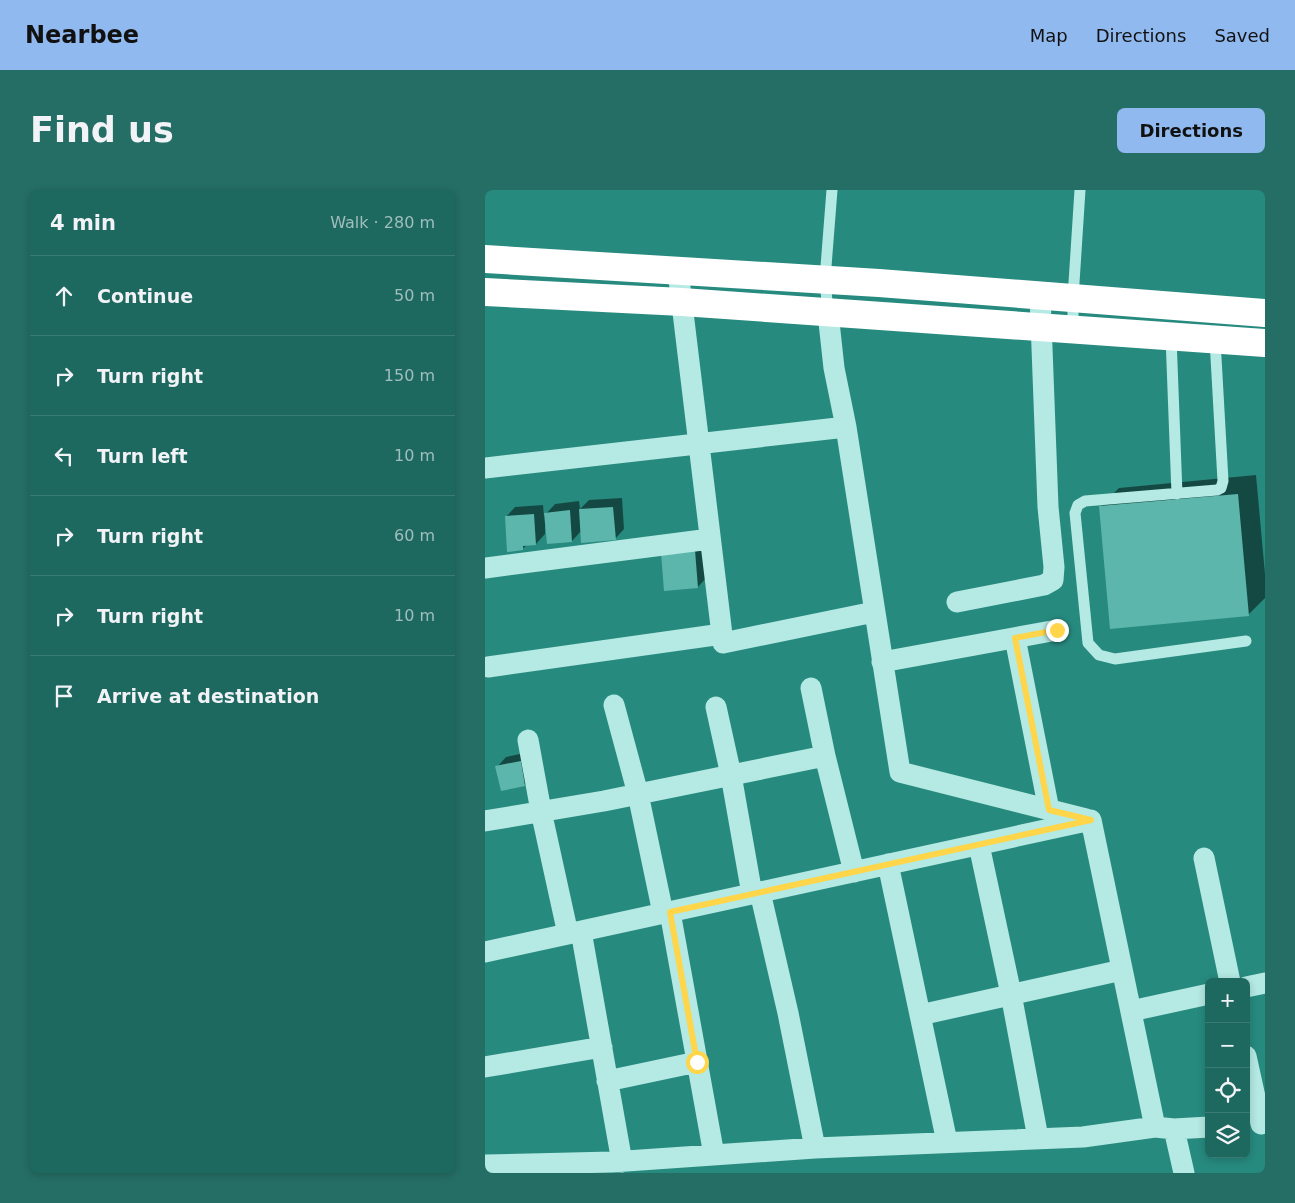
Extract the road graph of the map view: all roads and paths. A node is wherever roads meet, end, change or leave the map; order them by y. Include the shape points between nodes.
1 (832, 190) edge
2 (1080, 190) edge
3 (485, 259) edge
4 (678, 270) junction
5 (825, 279) junction
6 (485, 292) edge
7 (1039, 295) junction
8 (1073, 298) junction
9 (682, 302) junction
10 (828, 313) junction
11 (1265, 313) edge
12 (1041, 328) junction
13 (1073, 330) junction
14 (1171, 337) junction
15 (1215, 340) junction
16 (1265, 343) edge
17 (846, 427) junction
18 (699, 444) junction
19 (485, 468) edge
20 (1177, 494) junction
21 (710, 539) junction
22 (485, 568) edge
23 (957, 602) dead end
24 (873, 612) junction
25 (1057, 630) dead end
26 (722, 634) junction
27 (1015, 638) junction
28 (1246, 641) dead end
29 (882, 662) junction
30 (488, 667) dead end
31 (811, 688) dead end
32 (614, 705) dead end
33 (715, 707) dead end
34 (528, 740) dead end
35 (825, 756) junction
36 (731, 775) junction
37 (638, 794) junction
38 (1049, 810) junction
39 (541, 812) junction
40 (1091, 820) junction
41 (485, 821) edge
42 (979, 845) junction
43 (1204, 858) dead end
44 (888, 864) junction
45 (854, 872) junction
46 (756, 893) junction
47 (667, 912) junction
48 (575, 932) junction
49 (485, 952) edge
50 (1122, 970) junction
51 (1229, 978) edge
52 (1265, 983) edge
53 (1250, 986) edge
54 (1011, 994) junction
55 (1205, 995) edge
56 (1131, 1011) junction
57 (920, 1015) junction
58 (602, 1047) junction
59 (697, 1062) junction
60 (485, 1067) edge
61 (1248, 1068) edge
62 (607, 1081) junction
63 (1257, 1124) edge
64 (1205, 1127) edge
65 (1164, 1128) junction
66 (1038, 1138) junction
67 (947, 1142) junction
68 (815, 1148) junction
69 (714, 1155) junction
70 (622, 1162) junction
71 (485, 1165) edge
72 (1184, 1173) edge

1 - 5 lane
2 - 8 lane
3 - 4 highway
4 - 5 highway
4 - 9 street
5 - 7 highway
5 - 10 lane
6 - 9 highway
7 - 8 highway
7 - 12 street
8 - 11 highway
8 - 13 lane
9 - 10 highway
9 - 18 street
10 - 12 highway
10 - 17 street via 834,368
12 - 13 highway
12 - 23 street via 1048,507 1055,568 1053,580 1044,585
13 - 14 highway
14 - 15 highway
14 - 20 lane
15 - 16 highway
15 - 20 lane via 1223,481 1217,490
17 - 18 street
17 - 24 street
18 - 19 street
18 - 21 street
20 - 28 lane via 1085,501 1078,505 1075,513 1088,643 1099,655 1115,660
21 - 22 street
21 - 26 street
24 - 26 street via 723,643
24 - 29 street
25 - 27 street
26 - 30 street
27 - 29 street
27 - 38 street
29 - 38 street via 900,772
31 - 35 street
32 - 37 street
33 - 36 street
34 - 39 street
35 - 36 street
35 - 45 street
36 - 37 street
36 - 46 street
37 - 39 street
37 - 47 street
38 - 40 street
39 - 41 street
39 - 48 street
40 - 42 street
40 - 50 street
42 - 44 street
42 - 54 street
43 - 51 street
44 - 45 street
44 - 57 street
45 - 46 street
46 - 47 street
46 - 68 street via 788,1013
47 - 48 street
47 - 59 street
48 - 49 street
48 - 58 street
50 - 54 street
50 - 56 street
52 - 53 street
54 - 57 street
54 - 66 street
55 - 56 street
56 - 65 street
57 - 67 street
58 - 60 street
58 - 62 street
59 - 62 street
59 - 69 street
61 - 63 street
62 - 70 street
64 - 65 street
65 - 66 street via 1083,1137
65 - 72 street
66 - 67 street
67 - 68 street
68 - 69 street
69 - 70 street
70 - 71 street

